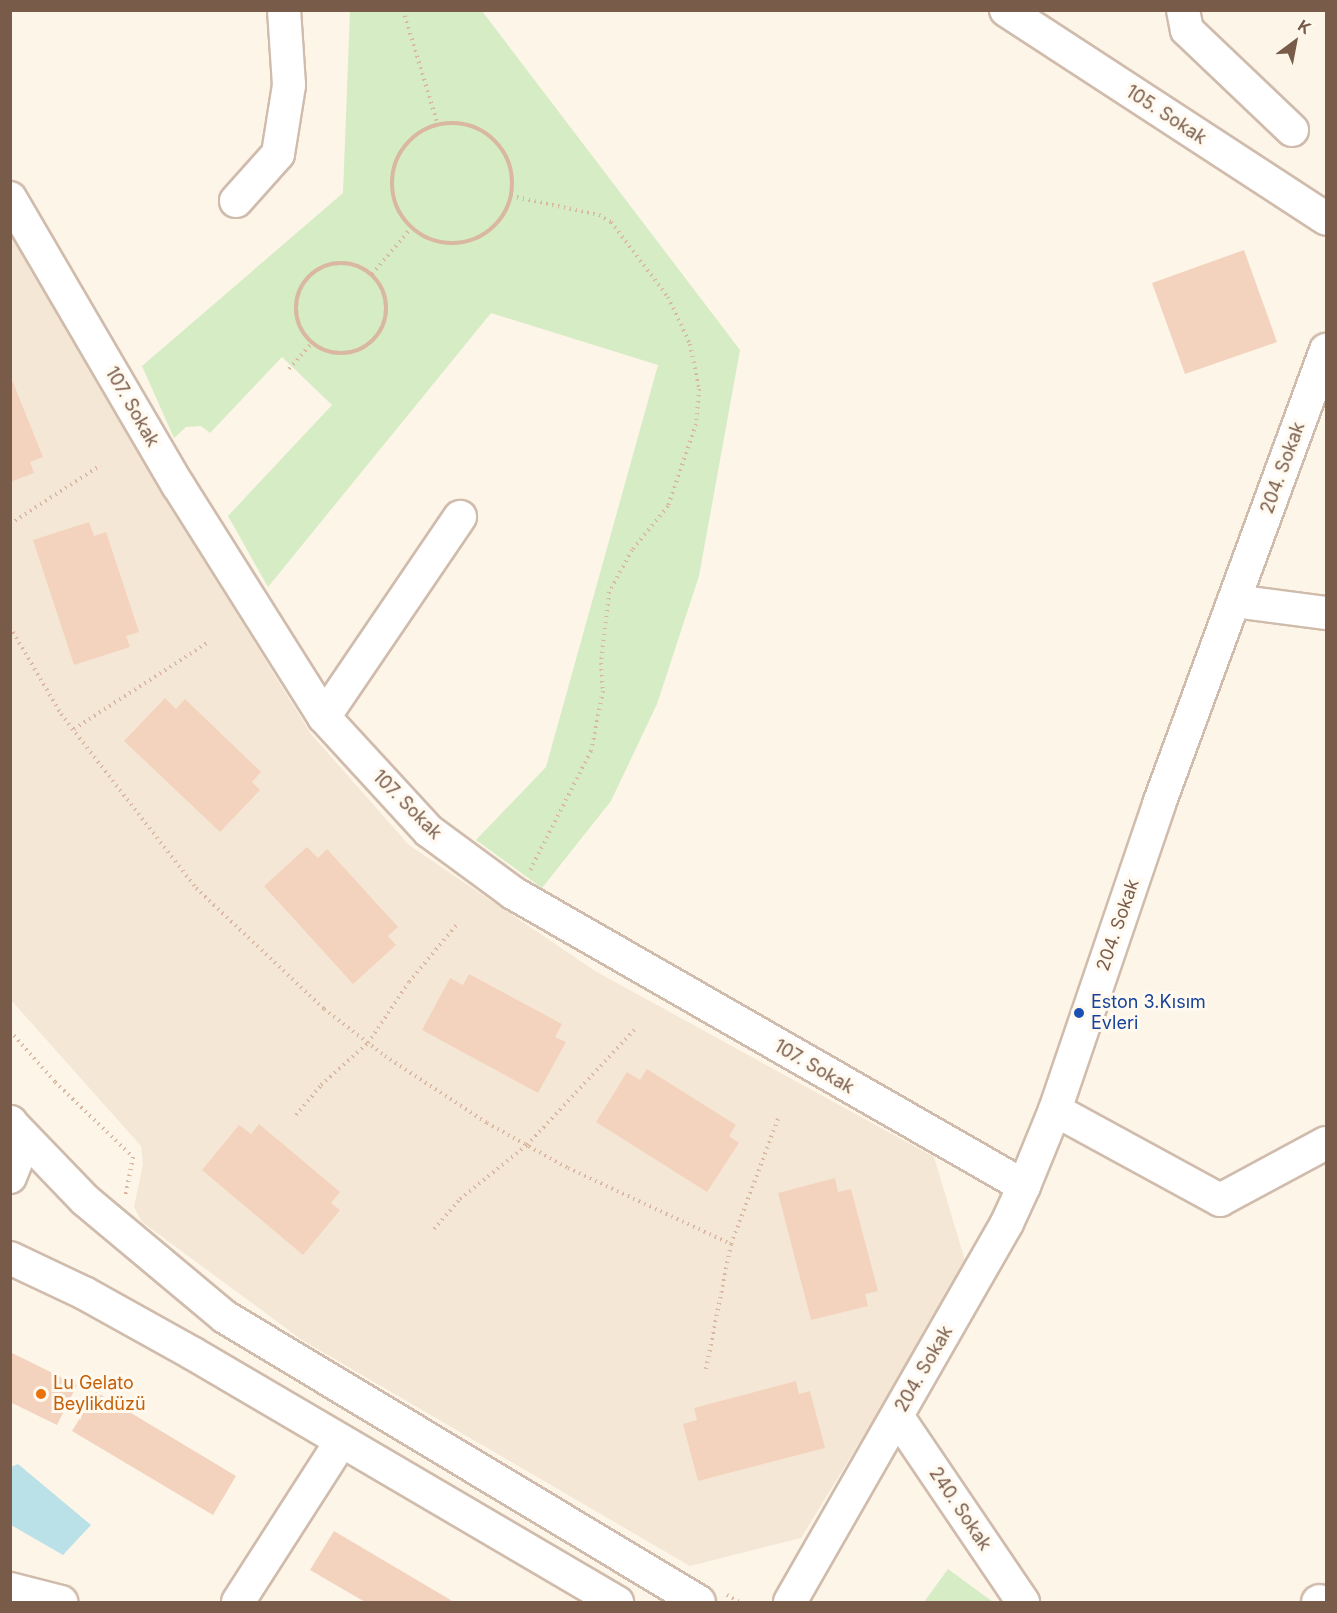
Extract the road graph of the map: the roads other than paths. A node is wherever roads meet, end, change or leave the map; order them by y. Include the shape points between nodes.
1 (284, 10) edge
2 (1006, 10) edge
3 (1183, 10) edge
4 (1292, 130) dead end
5 (10, 198) edge
6 (236, 201) dead end
7 (1326, 219) edge
8 (1326, 350) edge
9 (460, 517) dead end
10 (1234, 601) junction
11 (1326, 613) edge
12 (324, 717) junction
13 (1055, 1110) junction
14 (10, 1114) edge
15 (11, 1122) edge
16 (1326, 1143) edge
17 (10, 1177) edge
18 (1024, 1186) junction
19 (10, 1258) edge
20 (897, 1416) junction
21 (340, 1443) junction
22 (10, 1589) edge
23 (709, 1596) edge
24 (61, 1602) edge
25 (238, 1602) edge
26 (617, 1602) edge
27 (790, 1602) edge
28 (1023, 1602) edge

1 - 6 street via 288,85 278,154
2 - 7 street, 105. Sokak
3 - 4 street via 1187,30
5 - 12 street, 107. Sokak via 178,485
8 - 10 street, 204. Sokak
9 - 12 street
10 - 11 street
10 - 13 street, 204. Sokak via 1159,804
12 - 18 street, 107. Sokak via 429,831 513,893
13 - 16 street via 1220,1200
13 - 18 street, 204. Sokak
14 - 15 street
15 - 17 street via 22,1148
15 - 23 street via 85,1200 225,1317
18 - 20 street, 204. Sokak
19 - 21 street via 86,1294 192,1353
20 - 27 street, 204. Sokak
20 - 28 street, 240. Sokak
21 - 25 street
21 - 26 street
22 - 24 street

